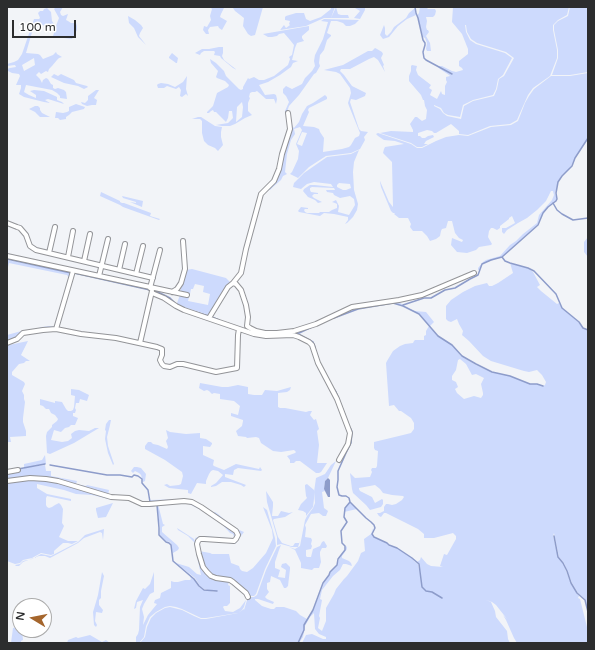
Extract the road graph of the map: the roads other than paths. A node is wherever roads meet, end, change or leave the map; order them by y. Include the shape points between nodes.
1 (288, 113) dead end
2 (7, 224) edge
3 (55, 227) dead end
4 (72, 232) dead end
5 (90, 234) dead end
6 (108, 239) dead end
7 (183, 241) dead end
8 (125, 244) dead end
9 (143, 246) dead end
10 (160, 250) dead end
11 (49, 253) junction
12 (7, 256) edge
13 (68, 257) junction
14 (84, 262) junction
15 (102, 266) junction
16 (119, 270) junction
17 (73, 271) junction
18 (474, 273) dead end
19 (136, 274) junction
20 (99, 276) junction
21 (154, 278) junction
22 (233, 283) junction
23 (151, 288) junction
24 (172, 292) junction
25 (152, 293) junction
26 (187, 295) dead end
27 (209, 318) junction
28 (239, 329) junction
29 (56, 330) junction
30 (7, 343) edge
31 (140, 343) junction
32 (339, 460) dead end
33 (18, 470) dead end
34 (7, 472) edge
35 (7, 481) edge
36 (248, 597) dead end

1 - 22 street via 290,129 279,169 274,181 261,194 241,273
2 - 11 street via 20,228 32,248
3 - 11 street
4 - 13 street
5 - 14 street
6 - 15 street
7 - 24 street via 185,269 177,289
8 - 16 street
9 - 19 street
10 - 21 street
11 - 13 street
12 - 17 street
13 - 14 street
14 - 15 street
15 - 16 street
15 - 20 street
16 - 19 street
17 - 20 street
17 - 29 street
18 - 22 street via 422,295 352,307 294,331 265,333 247,326 246,305 241,290
19 - 21 street
20 - 23 street
21 - 23 street
22 - 27 street
23 - 24 street
23 - 25 street
24 - 26 street
25 - 27 street via 184,310
25 - 31 street
27 - 28 street
28 - 31 street via 237,368 216,372 183,364 166,367 160,360 162,349
28 - 32 street via 260,336 293,335 312,345 350,433 348,444
29 - 30 street via 23,333
29 - 31 street
33 - 34 street
35 - 36 street via 30,478 58,481 111,497 129,498 142,504 184,500 192,502 236,531 238,535 234,541 200,539 197,544 203,567 211,576 230,580

